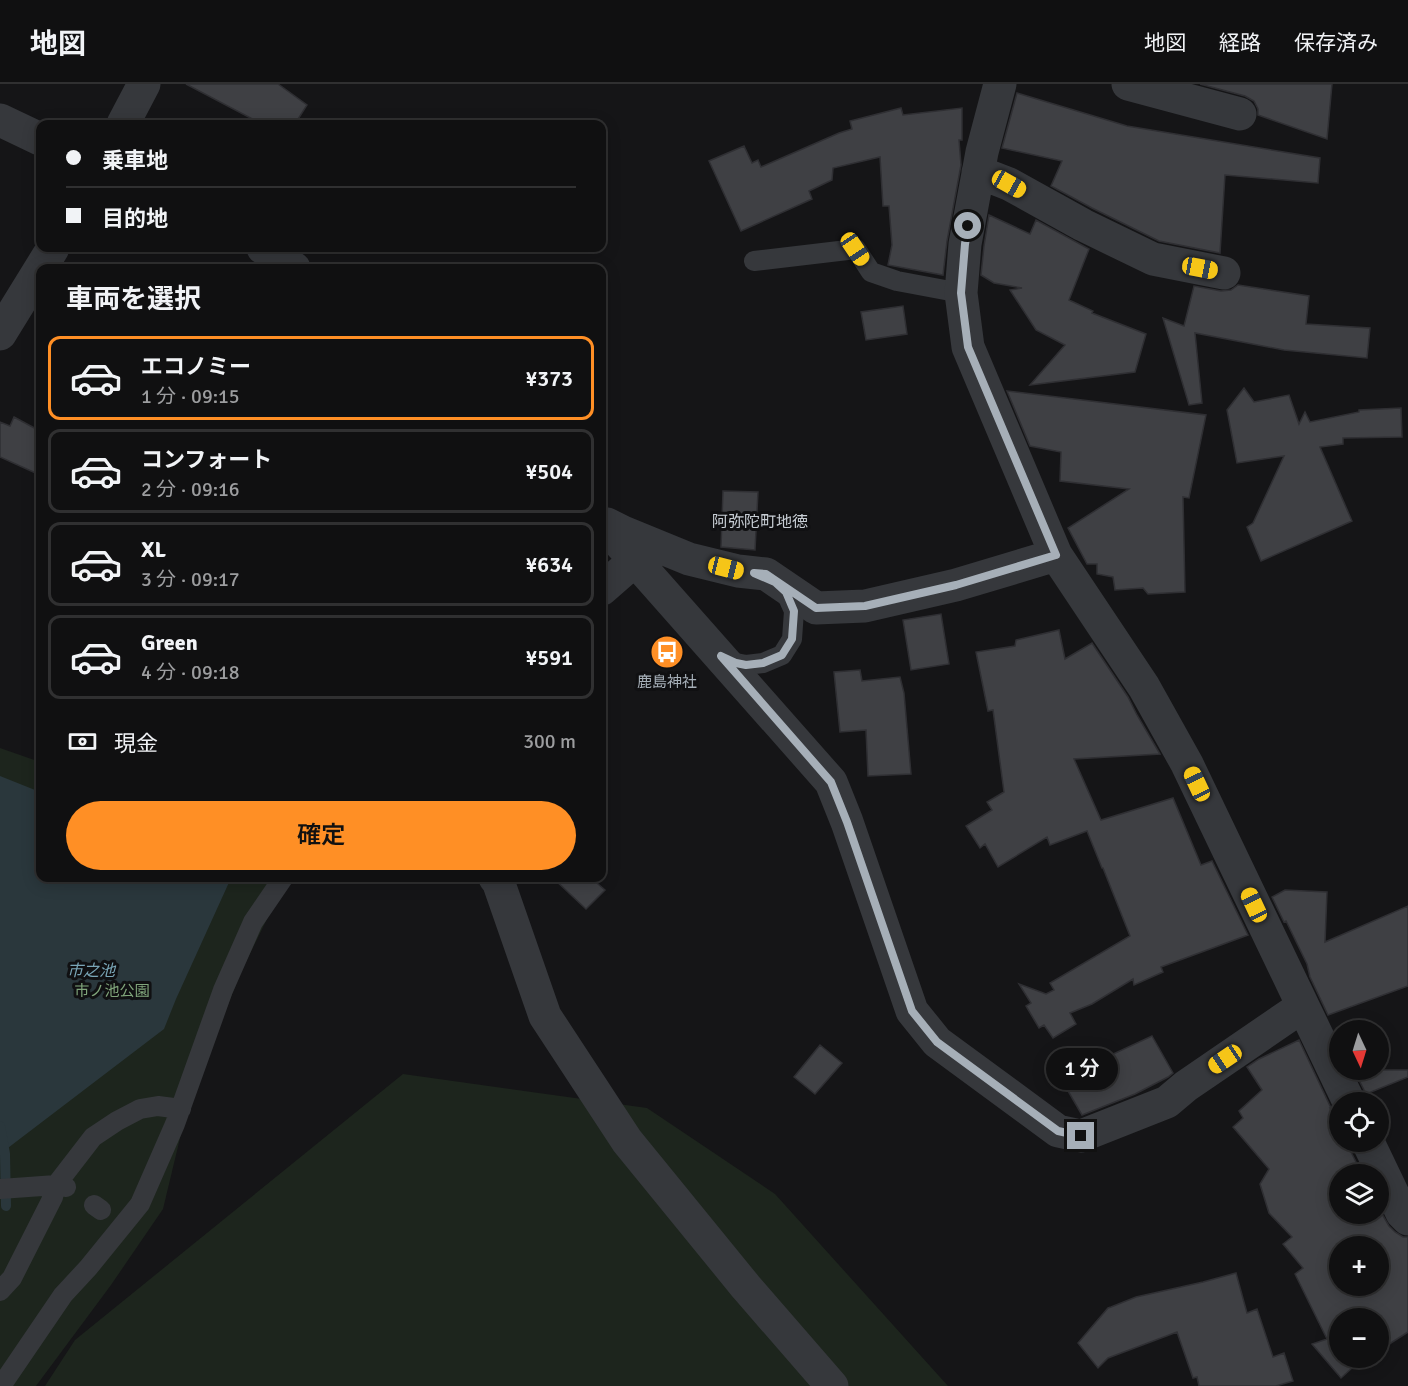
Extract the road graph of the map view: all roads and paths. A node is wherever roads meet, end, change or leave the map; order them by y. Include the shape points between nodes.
1 (144, 84) edge
2 (1000, 84) edge
3 (1128, 84) edge
4 (1240, 114) dead end
5 (0, 120) edge
6 (125, 120) edge
7 (36, 138) edge
8 (978, 172) junction
9 (269, 252) edge
10 (754, 261) dead end
11 (288, 264) edge
12 (1224, 273) dead end
13 (36, 276) edge
14 (961, 293) junction
15 (0, 334) edge
16 (606, 524) edge
17 (606, 527) edge
18 (1056, 555) junction
19 (634, 561) junction
20 (754, 573) junction
21 (606, 586) edge
22 (721, 656) junction
23 (281, 882) edge
24 (498, 882) edge
25 (1303, 1006) junction
26 (1344, 1092) edge
27 (180, 1109) junction
28 (1373, 1152) edge
29 (61, 1186) junction
30 (0, 1188) edge
31 (1408, 1219) edge
32 (0, 1291) edge
33 (1, 1386) edge
34 (832, 1386) edge

1 - 6 street
2 - 8 street
3 - 4 street
5 - 7 street
8 - 12 street via 1009,184 1153,259
8 - 14 street
9 - 11 street
10 - 14 lane via 855,249 871,272
13 - 15 street
14 - 18 street via 968,347
16 - 20 street via 689,559
17 - 19 street
18 - 20 street via 956,585 865,606 816,608 766,574
18 - 25 street via 1144,687 1187,764
19 - 21 street
19 - 22 street
20 - 22 lane via 786,592 794,611 792,639 782,655 763,663 746,665
22 - 25 street via 831,782 912,1011 937,1042 1058,1131 1081,1136 1167,1102
23 - 27 lane via 253,922 223,990
24 - 34 street via 544,1016 627,1141
25 - 26 street
27 - 29 lane via 140,1108 117,1121 93,1137
27 - 33 lane via 140,1204 63,1295
28 - 31 street
29 - 30 lane
29 - 32 lane via 12,1278

